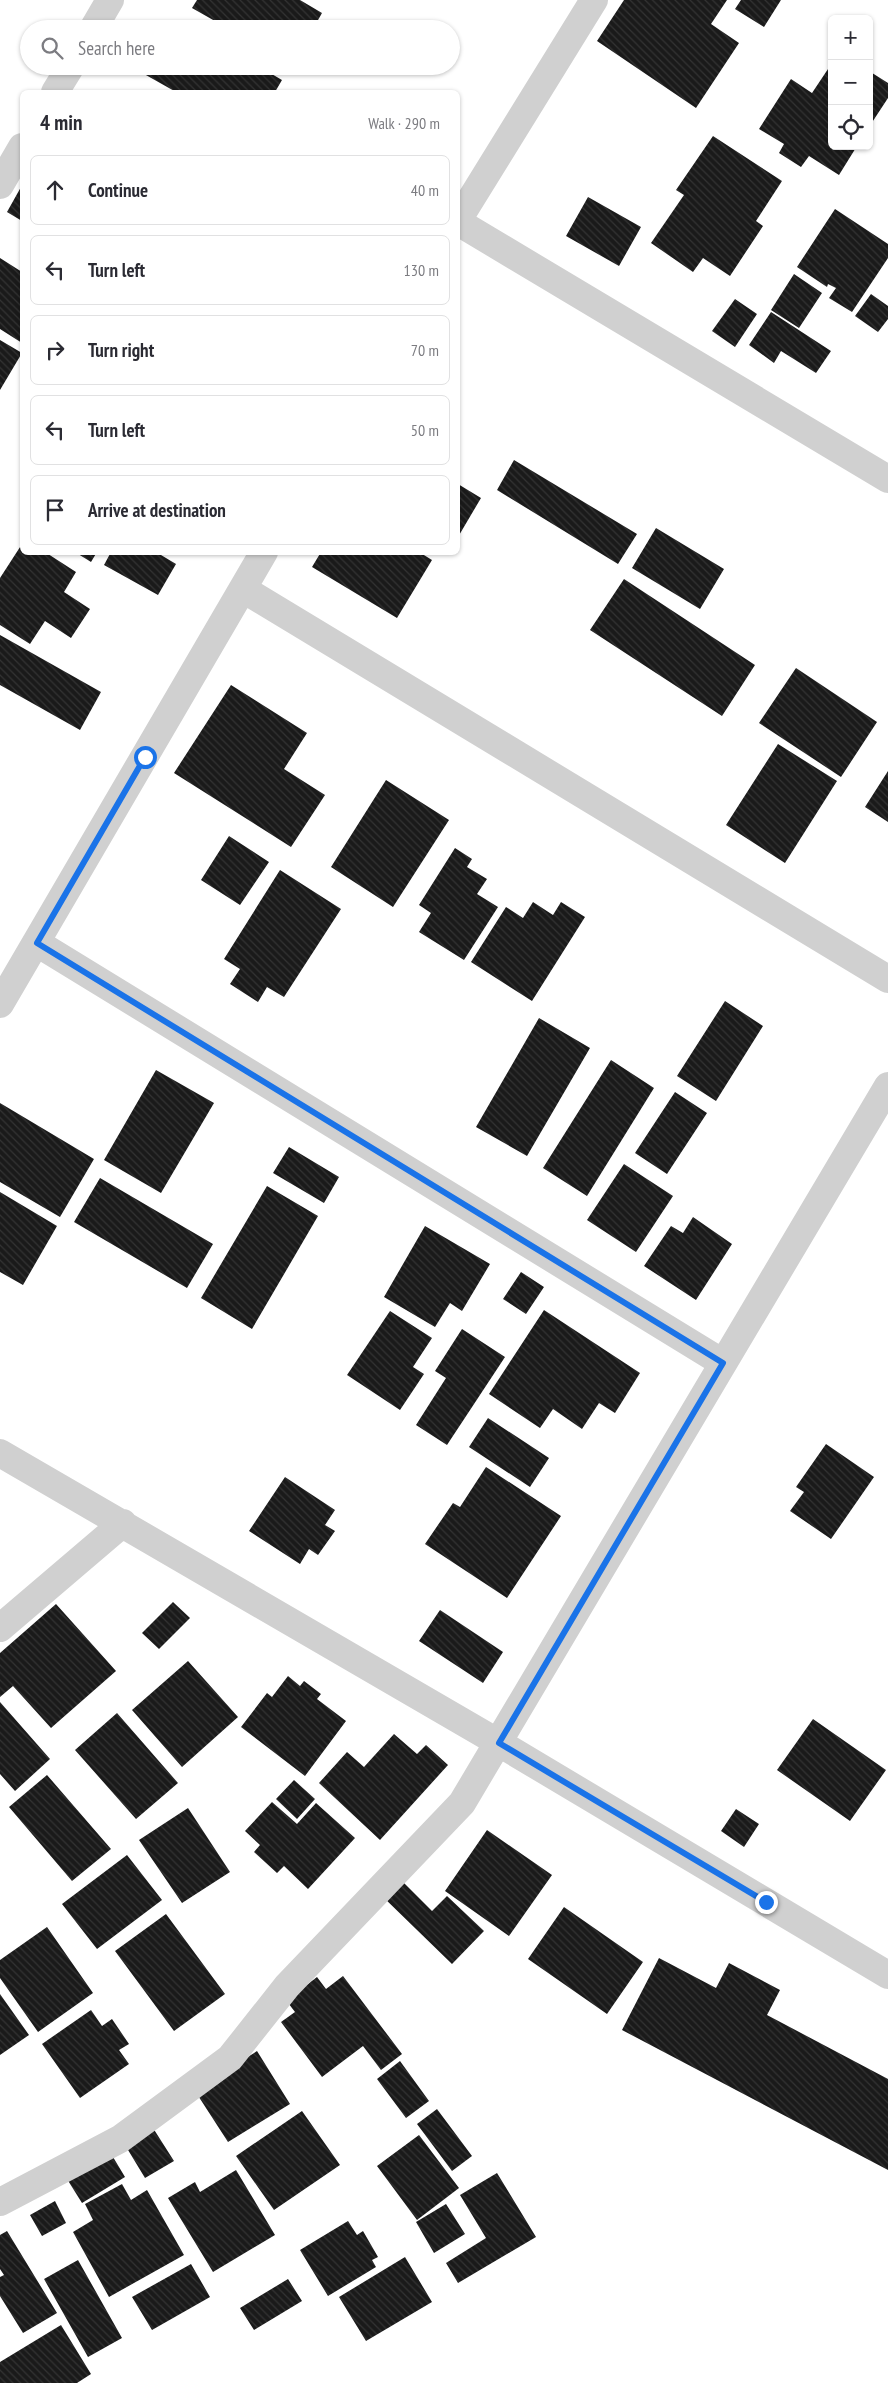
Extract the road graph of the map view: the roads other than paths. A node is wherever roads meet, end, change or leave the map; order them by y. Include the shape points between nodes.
1 (110, 0) edge
2 (594, 0) edge
3 (98, 20) edge
4 (65, 75) edge
5 (56, 90) edge
6 (20, 150) edge
7 (0, 184) edge
8 (460, 218) edge
9 (460, 222) edge
10 (888, 479) edge
11 (262, 555) edge
12 (243, 589) junction
13 (37, 943) junction
14 (888, 979) edge
15 (0, 1004) edge
16 (888, 1086) edge
17 (723, 1363) junction
18 (0, 1453) edge
19 (123, 1523) junction
20 (0, 1628) edge
21 (499, 1743) junction
22 (886, 1969) edge
23 (0, 2202) edge

1 - 3 street
2 - 8 street
4 - 5 street
6 - 7 street
9 - 10 street
11 - 12 street
12 - 13 street
12 - 14 street
13 - 15 street
13 - 17 street
16 - 17 street
17 - 21 street
18 - 19 street
19 - 20 street
19 - 21 street
21 - 22 street
21 - 23 street via 462,1803 287,1986 230,2058 120,2140

